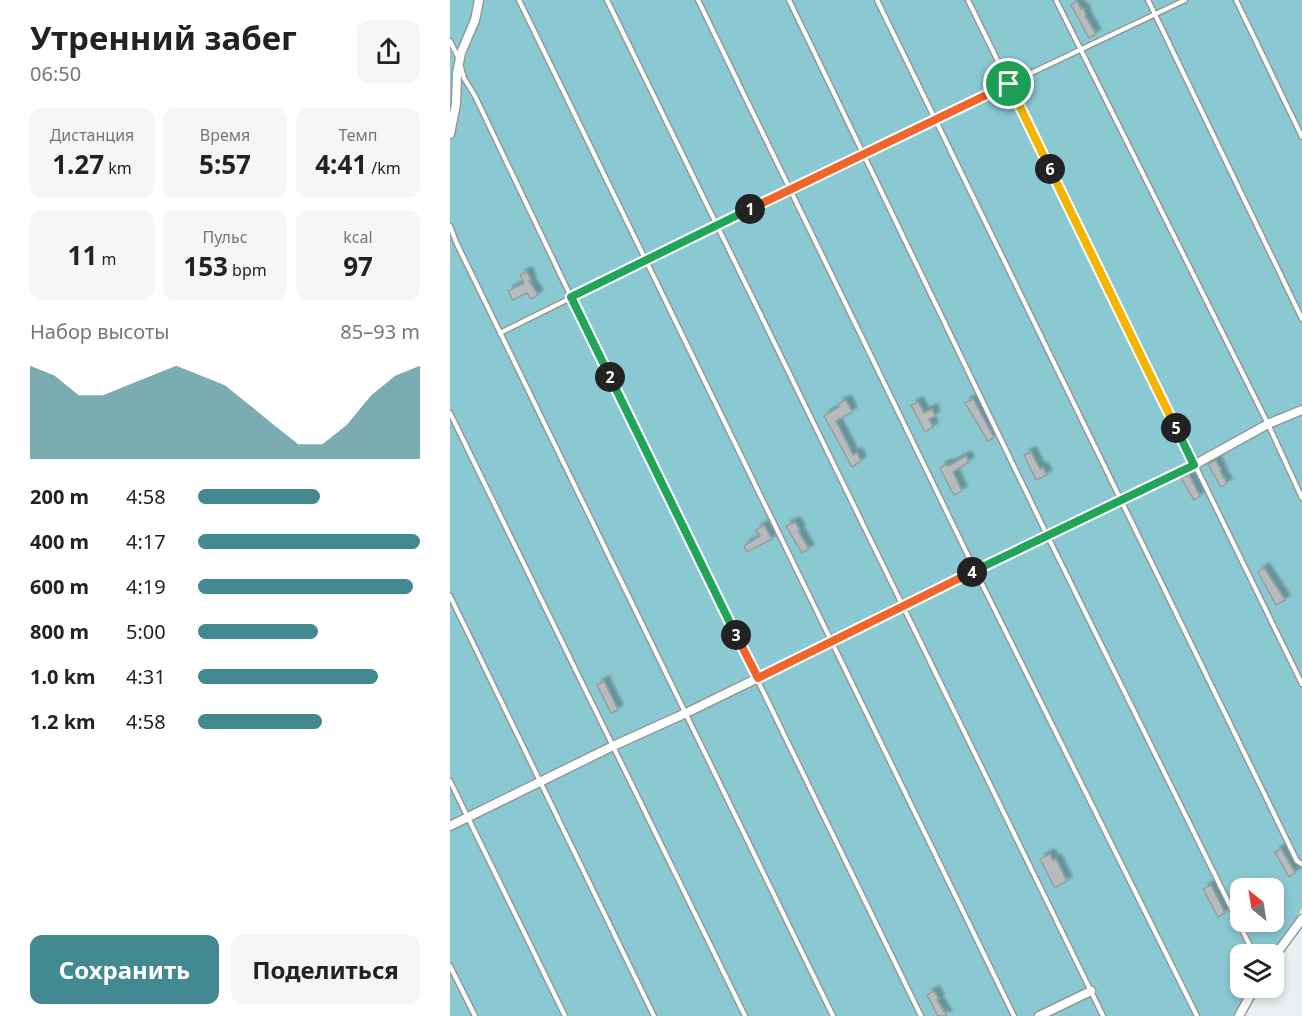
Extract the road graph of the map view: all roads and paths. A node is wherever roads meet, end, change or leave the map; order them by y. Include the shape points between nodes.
1 (479, 0) edge
2 (519, 0) edge
3 (607, 0) edge
4 (698, 0) edge
5 (789, 0) edge
6 (877, 0) edge
7 (968, 0) edge
8 (1056, 0) edge
9 (1148, 0) edge
10 (1185, 0) edge
11 (1236, 0) edge
12 (1155, 14) junction
13 (450, 42) edge
14 (1080, 50) junction
15 (459, 61) junction
16 (1009, 84) junction
17 (935, 119) junction
18 (450, 134) edge
19 (1302, 137) edge
20 (863, 153) junction
21 (791, 189) junction
22 (717, 225) junction
23 (450, 226) edge
24 (645, 260) junction
25 (571, 297) junction
26 (1302, 319) edge
27 (500, 333) junction
28 (1302, 410) edge
29 (450, 413) edge
30 (1268, 424) junction
31 (1194, 465) junction
32 (1302, 498) edge
33 (1121, 499) junction
34 (1047, 535) junction
35 (975, 570) junction
36 (450, 596) edge
37 (903, 605) junction
38 (832, 642) junction
39 (758, 678) junction
40 (1302, 684) edge
41 (686, 713) junction
42 (613, 746) junction
43 (450, 781) edge
44 (540, 782) junction
45 (467, 818) junction
46 (450, 826) edge
47 (1302, 864) edge
48 (1302, 919) edge
49 (1249, 944) edge
50 (1284, 944) edge
51 (450, 966) edge
52 (1092, 992) junction
53 (1249, 998) edge
54 (475, 1016) edge
55 (565, 1016) edge
56 (654, 1016) edge
57 (745, 1016) edge
58 (833, 1016) edge
59 (921, 1016) edge
60 (1014, 1016) edge
61 (1039, 1016) edge
62 (1103, 1016) edge
63 (1197, 1016) edge
64 (1239, 1016) edge

1 - 15 street
2 - 24 lane
3 - 22 lane
4 - 21 lane
5 - 20 lane
6 - 17 lane
7 - 16 lane
8 - 14 lane
9 - 12 lane
10 - 12 lane
11 - 19 lane
12 - 14 lane
12 - 26 lane
13 - 15 lane
14 - 16 lane
14 - 30 lane
15 - 18 street
15 - 25 lane
16 - 17 lane
16 - 31 lane
17 - 20 lane
17 - 33 lane
20 - 21 lane
20 - 34 lane
21 - 22 lane
21 - 35 lane
22 - 24 lane
22 - 37 lane
23 - 27 lane
24 - 25 lane
24 - 38 lane
25 - 27 lane
25 - 39 lane
27 - 41 lane
28 - 30 street
29 - 42 lane
30 - 31 street
30 - 32 lane
31 - 33 street
31 - 40 lane
33 - 34 street
33 - 47 lane via 1297,861
34 - 35 street
34 - 49 lane
35 - 37 street
35 - 63 lane
36 - 44 lane
37 - 38 street
37 - 52 lane
38 - 39 street
38 - 60 lane
39 - 41 street
39 - 59 lane
41 - 42 street
41 - 58 lane
42 - 44 street
42 - 57 lane
43 - 45 lane
44 - 45 street
44 - 56 lane
45 - 46 street
45 - 55 lane
48 - 50 street
51 - 54 lane
52 - 61 street
52 - 62 lane
53 - 64 street

